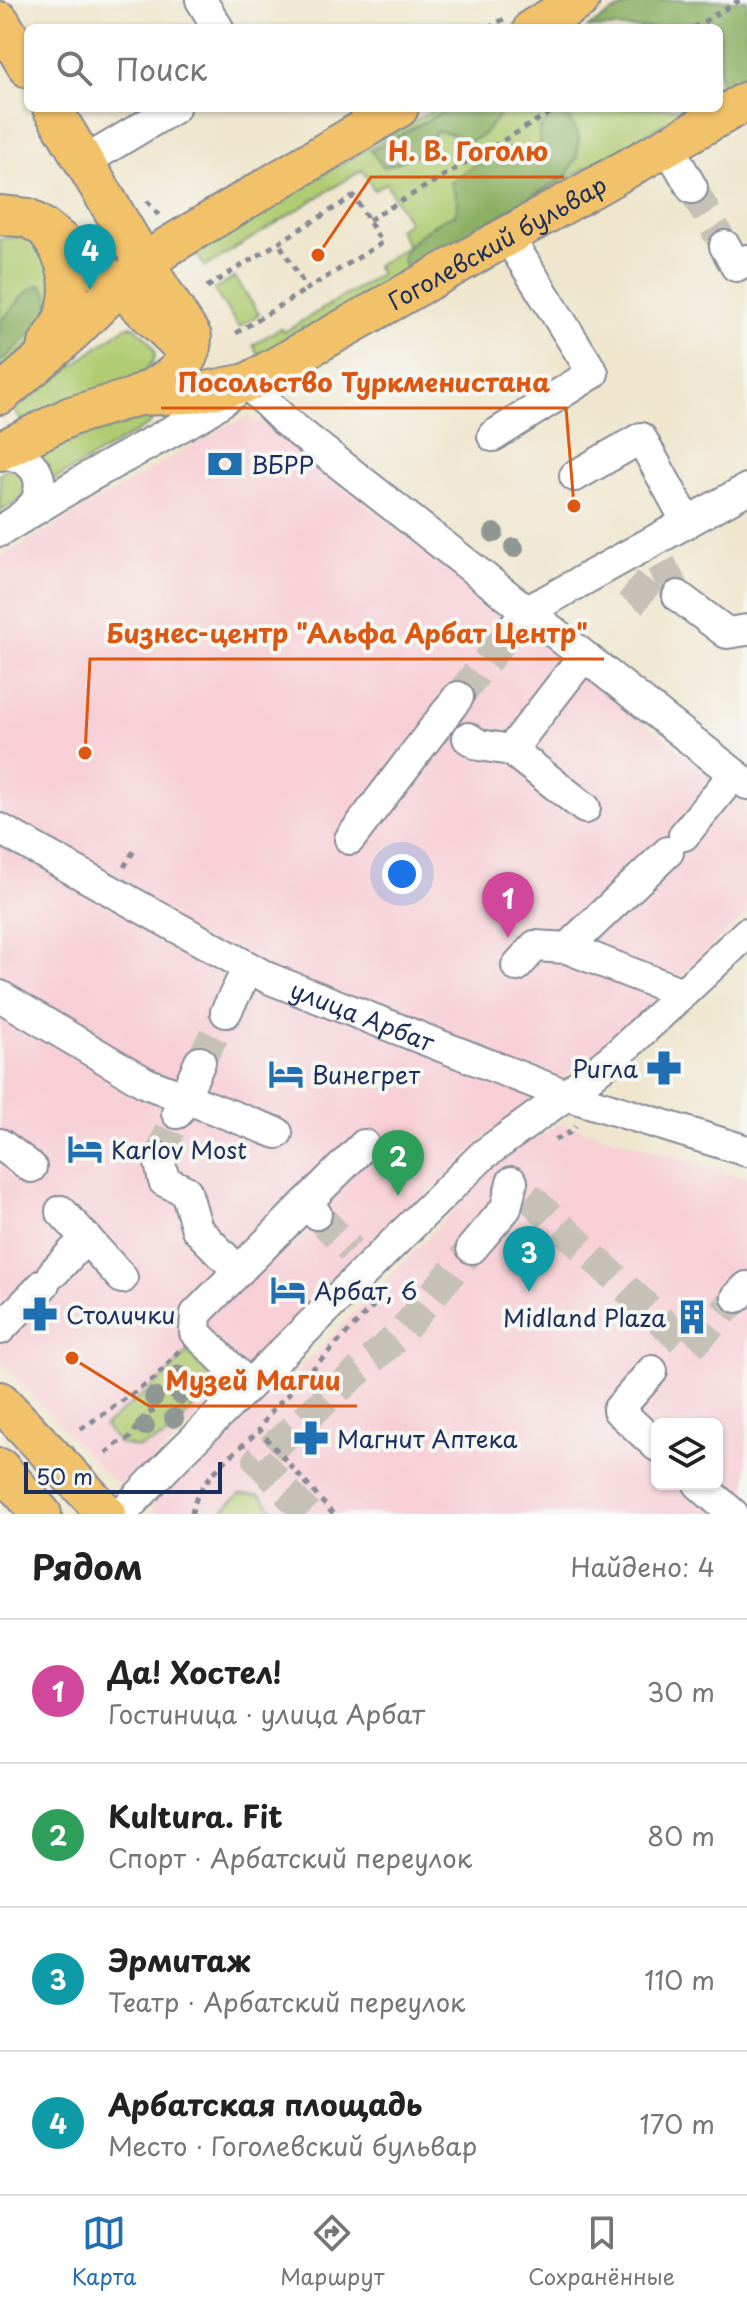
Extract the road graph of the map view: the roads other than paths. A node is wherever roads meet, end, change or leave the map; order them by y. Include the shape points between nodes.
1 (201, 0) edge
2 (580, 0) edge
3 (0, 21) edge
4 (216, 24) edge
5 (540, 24) edge
6 (24, 61) edge
7 (747, 101) edge
8 (54, 112) edge
9 (167, 112) edge
10 (392, 112) edge
11 (668, 146) junction
12 (84, 162) junction
13 (692, 188) tunnel mouth
14 (0, 215) edge
15 (44, 228) junction
16 (508, 237) junction
17 (132, 275) junction
18 (190, 353) junction
19 (247, 383) junction
20 (11, 386) edge
21 (138, 396) junction
22 (493, 436) dead end
23 (0, 452) edge
24 (575, 476) dead end
25 (747, 489) edge
26 (10, 525) edge
27 (669, 543) junction
28 (518, 621) junction
29 (747, 630) edge
30 (706, 641) dead end
31 (583, 657) junction
32 (458, 697) tunnel mouth
33 (468, 738) dead end
34 (511, 750) junction
35 (740, 779) edge
36 (585, 808) dead end
37 (0, 829) edge
38 (350, 839) dead end
39 (747, 933) edge
40 (567, 948) junction
41 (517, 966) dead end
42 (248, 968) junction
43 (682, 993) junction
44 (0, 996) edge
45 (226, 1012) tunnel mouth
46 (200, 1062) tunnel mouth
47 (566, 1095) junction
48 (180, 1105) junction
49 (277, 1133) dead end
50 (0, 1144) edge
51 (364, 1145) dead end
52 (747, 1151) edge
53 (483, 1155) junction
54 (159, 1158) dead end
55 (31, 1167) dead end
56 (61, 1211) dead end
57 (86, 1238) junction
58 (472, 1248) tunnel mouth
59 (238, 1271) junction
60 (122, 1278) dead end
61 (0, 1329) edge
62 (652, 1371) dead end
63 (248, 1385) junction
64 (0, 1401) edge
65 (651, 1440) edge
66 (0, 1468) edge
67 (706, 1490) edge
68 (42, 1514) edge
69 (107, 1514) edge
70 (121, 1514) edge
71 (733, 1514) edge

1 - 4 street
2 - 5 main road
3 - 6 main road
7 - 11 main road, Гоголевский бульвар
8 - 12 main road
9 - 12 street
10 - 17 main road via 187,234
11 - 13 street
11 - 16 main road, Гоголевский бульвар
12 - 17 main road
14 - 15 main road via 28,218
15 - 17 main road
15 - 20 main road via 61,252 69,295 52,338
16 - 19 main road, Гоголевский бульвар
16 - 22 street via 593,373
17 - 18 main road via 192,337
17 - 20 main road
18 - 19 main road
18 - 21 main road via 177,372
19 - 21 main road, Гоголевский бульвар via 190,394
19 - 26 street, Гоголевский бульвар via 205,413
19 - 28 street
21 - 23 main road, Гоголевский бульвар via 71,416
23 - 26 street via 25,459 40,481 33,506
24 - 27 street via 641,438
25 - 27 street
27 - 28 street via 622,572
28 - 31 street
29 - 30 street via 727,633 670,602
31 - 34 street
31 - 35 street
32 - 38 street
33 - 34 street
34 - 36 street
35 - 40 street
37 - 42 street, улица Арбат
39 - 43 street
40 - 41 street via 535,946
40 - 43 street
42 - 45 street
42 - 47 street, улица Арбат
43 - 47 street
44 - 48 street
46 - 48 street
47 - 52 street, улица Арбат
47 - 53 street
48 - 49 street
50 - 55 street
51 - 59 street via 310,1209
53 - 58 street via 520,1189
53 - 63 street via 360,1259
54 - 59 street via 164,1181 186,1191 197,1229
56 - 57 street
57 - 60 street
57 - 61 street
59 - 63 street via 196,1314 195,1332
62 - 65 street via 618,1410
63 - 70 street
64 - 69 main road
66 - 68 main road
67 - 71 street

